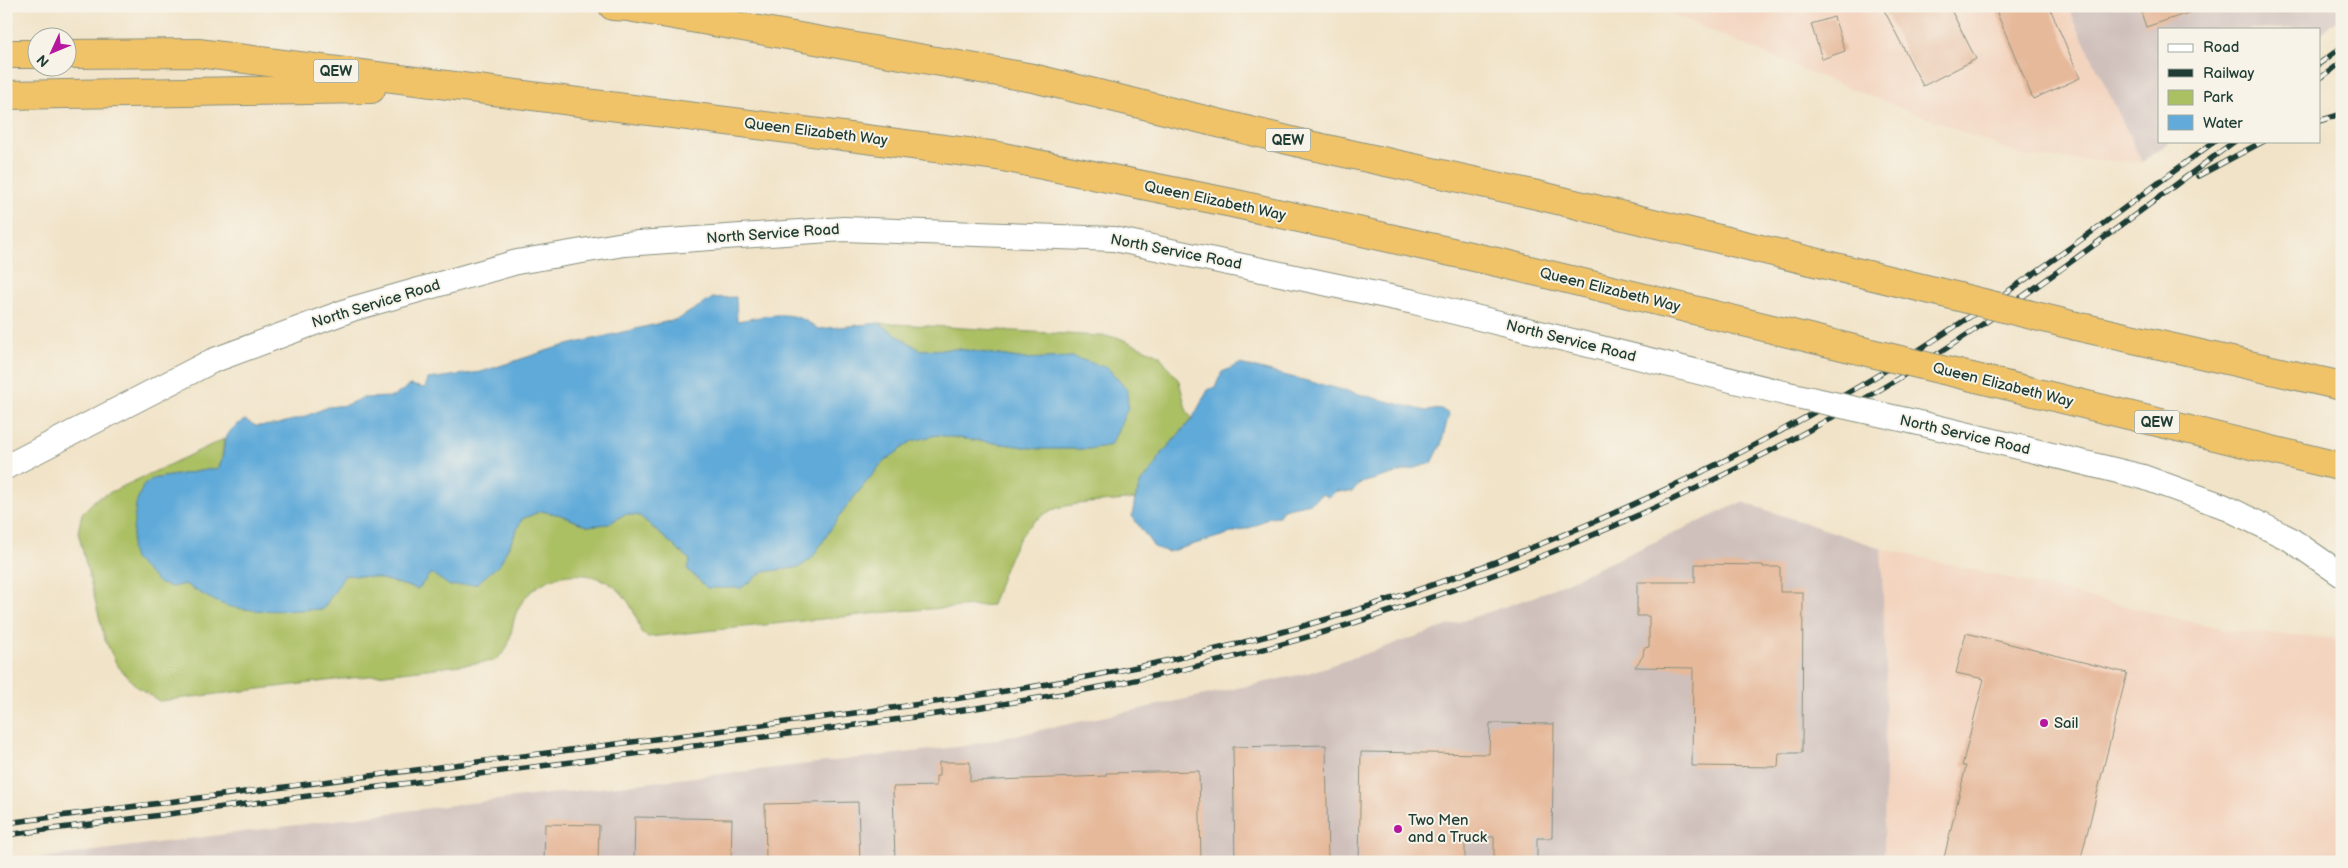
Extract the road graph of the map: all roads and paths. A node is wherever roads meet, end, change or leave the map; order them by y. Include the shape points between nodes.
1 (613, 6) edge
2 (6, 54) edge
3 (28, 54) edge
4 (78, 54) edge
5 (6, 95) edge
6 (604, 104) junction
7 (2342, 386) edge
8 (6, 467) edge
9 (2342, 467) edge
10 (2342, 575) edge

1 - 7 highway, QEW, bridge via 1033,78 1304,144 1547,197 2076,326
2 - 3 highway
4 - 6 highway, Queen Elizabeth Way / QEW via 198,53
5 - 6 highway via 395,88
6 - 9 highway, Queen Elizabeth Way / QEW, bridge via 1007,158 1232,203 1501,263
8 - 10 street, North Service Road, bridge via 212,361 352,310 517,262 624,244 844,229 1114,239 1414,302 2143,477 2223,506 2290,540

